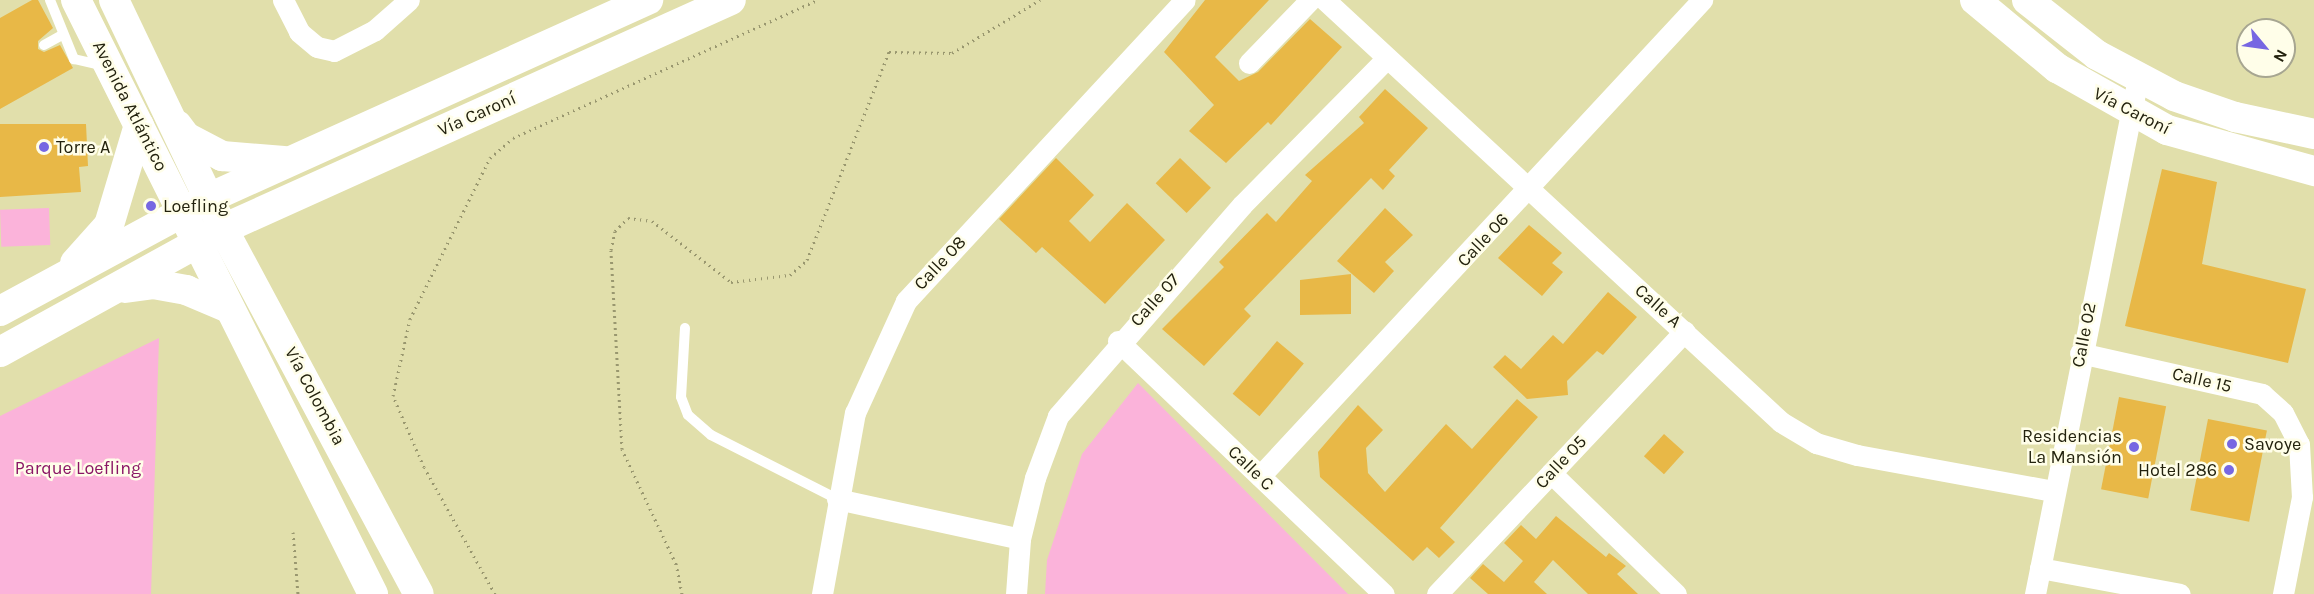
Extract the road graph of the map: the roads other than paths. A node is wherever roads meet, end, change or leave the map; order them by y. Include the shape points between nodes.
1 (50, 0) edge
2 (76, 0) edge
3 (114, 0) edge
4 (283, 0) edge
5 (409, 0) edge
6 (648, 0) edge
7 (730, 0) edge
8 (1185, 0) edge
9 (1310, 0) edge
10 (1324, 0) edge
11 (1702, 0) edge
12 (1976, 0) edge
13 (2027, 0) edge
14 (62, 35) junction
15 (44, 45) dead end
16 (1388, 58) junction
17 (1249, 63) dead end
18 (110, 67) junction
19 (2138, 78) junction
20 (2130, 111) junction
21 (167, 112) junction
22 (139, 125) junction
23 (2314, 134) edge
24 (290, 162) junction
25 (2314, 171) edge
26 (1530, 189) junction
27 (209, 198) junction
28 (267, 209) junction
29 (183, 213) junction
30 (223, 229) junction
31 (197, 245) junction
32 (254, 281) junction
33 (51, 285) junction
34 (121, 289) junction
35 (226, 307) junction
36 (0, 311) edge
37 (685, 328) dead end
38 (1685, 331) junction
39 (1118, 341) junction
40 (0, 352) edge
41 (2080, 352) junction
42 (1551, 473) junction
43 (1260, 476) junction
44 (2054, 491) junction
45 (837, 499) junction
46 (1020, 538) junction
47 (2040, 568) junction
48 (374, 594) edge
49 (419, 594) edge
50 (822, 594) edge
51 (1016, 594) edge
52 (1384, 594) edge
53 (1437, 594) edge
54 (1677, 594) edge
55 (2035, 594) edge
56 (2180, 594) edge
57 (2283, 594) edge

1 - 14 lane
2 - 18 main road, Avenida Atlántico
3 - 21 main road, Avenida Atlántico
4 - 5 street via 299,32 317,47 334,51 375,30
6 - 24 main road, Vía Caroní
7 - 28 main road, Vía Caroní
8 - 45 street, Calle 08 via 906,301 855,413
9 - 17 street
10 - 16 street, Calle A
11 - 26 street, Calle 06
12 - 20 main road, Vía Caroní via 2056,69
13 - 19 main road, Vía Caroní via 2076,41
14 - 15 lane
14 - 18 lane via 74,59
16 - 26 street, Calle A
16 - 39 street, Calle 07
18 - 22 main road, Avenida Atlántico
19 - 20 street, Calle 02
19 - 23 main road, Vía Caroní via 2235,117
20 - 25 main road, Vía Caroní via 2208,145
20 - 41 street, Calle 02
21 - 24 main road via 186,137 222,156
21 - 27 main road, Avenida Atlántico
22 - 29 main road, Avenida Atlántico
22 - 33 main road via 108,225
24 - 27 main road, Vía Caroní
26 - 38 street, Calle A
26 - 43 street, Calle 06
27 - 29 main road, Vía Caroní
27 - 30 main road, Vía Colombia
28 - 30 main road, Vía Caroní
28 - 32 main road via 251,236 247,259
29 - 31 main road, Vía Colombia
29 - 33 main road, Vía Caroní
30 - 31 main road, Vía Caroní
30 - 32 main road, Vía Colombia
31 - 34 main road, Vía Caroní
31 - 35 main road, Vía Colombia
32 - 49 main road, Vía Colombia
33 - 36 main road, Vía Caroní
34 - 35 main road via 153,285 186,290
34 - 40 main road, Vía Caroní
35 - 48 main road, Vía Colombia
37 - 45 lane via 681,397 688,415 711,435
38 - 42 street, Calle 05
38 - 44 street, Calle A via 1781,423 1816,443
39 - 43 street, Calle C
39 - 46 street, Calle 07 via 1058,416
41 - 44 street, Calle 02
41 - 57 street, Calle 15 via 2262,394 2283,413 2299,444 2302,497
42 - 53 street, Calle 05
42 - 54 street
43 - 52 street, Calle C
44 - 47 street, Calle 02
45 - 46 street
45 - 50 street, Calle 08
46 - 51 street, Calle 07
47 - 55 street, Calle 02
47 - 56 street

